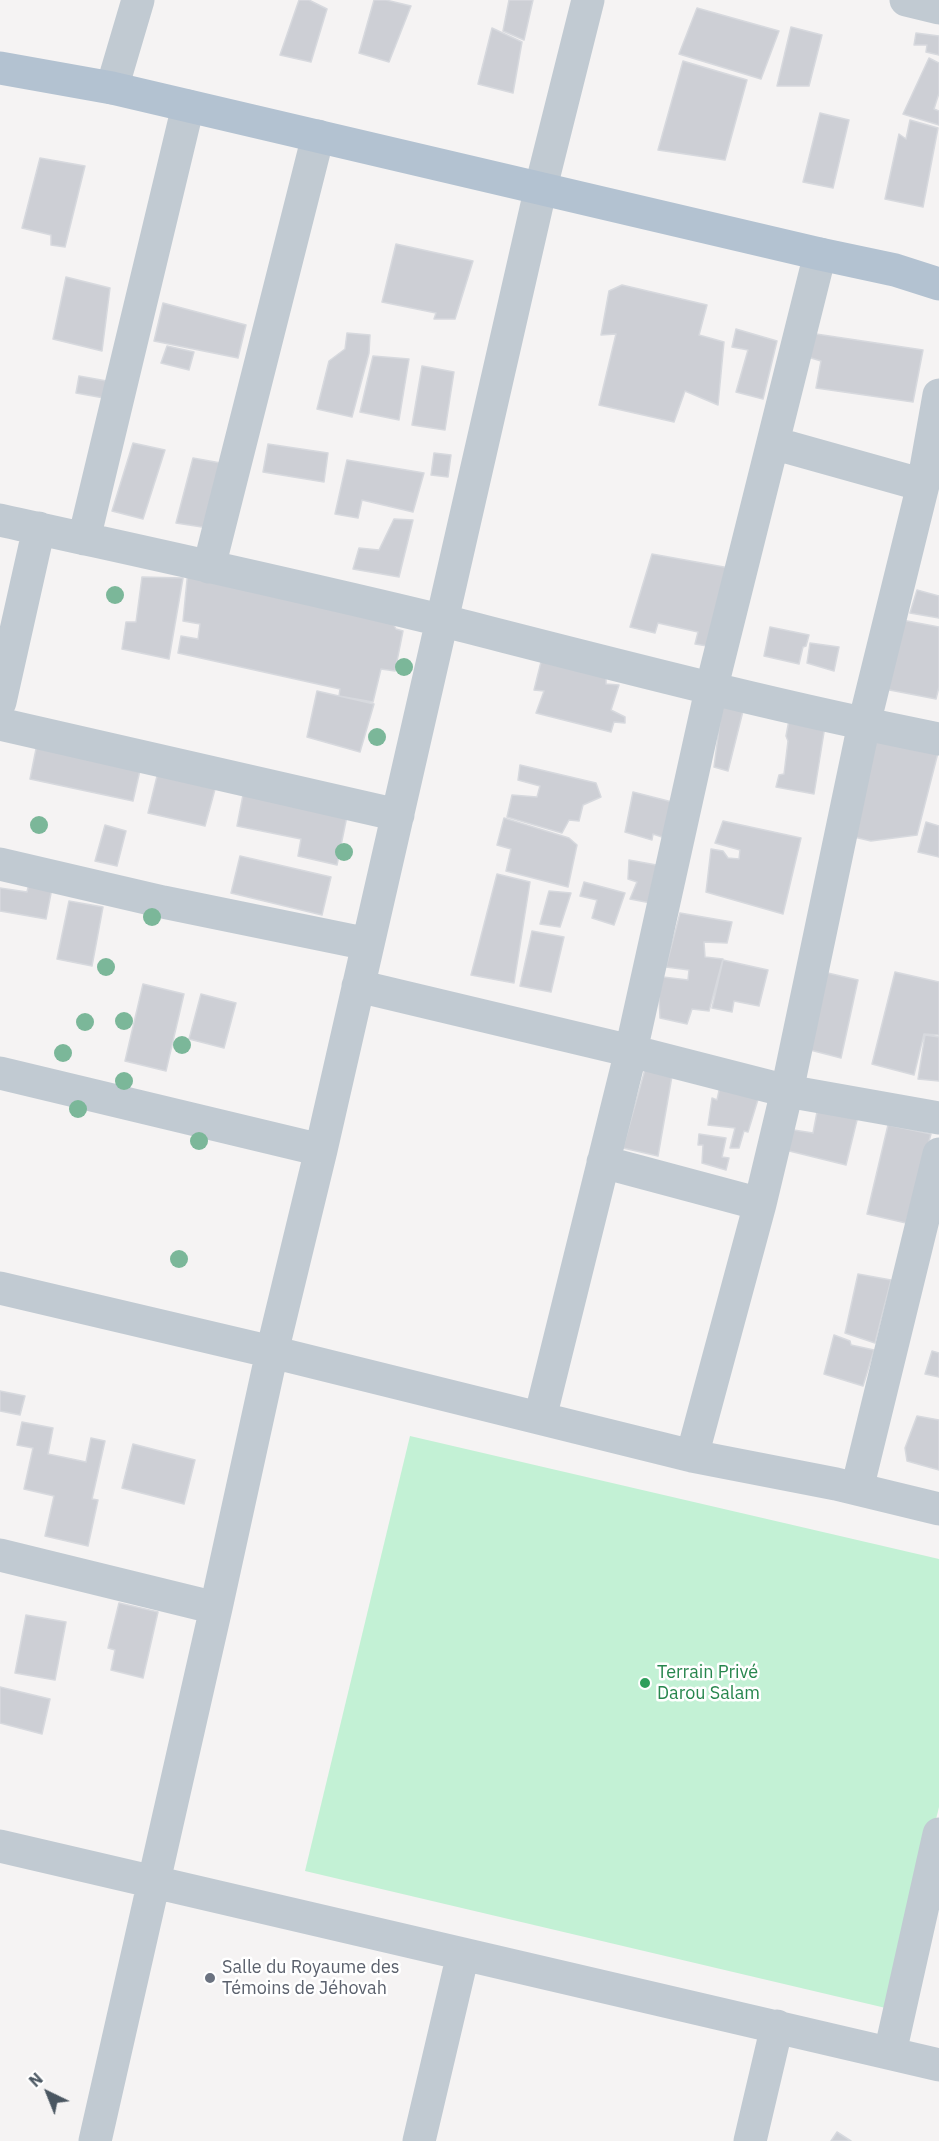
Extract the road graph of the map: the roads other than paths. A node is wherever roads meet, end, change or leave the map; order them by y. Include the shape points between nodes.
1 (138, 0) edge
2 (588, 0) edge
3 (906, 0) edge
4 (939, 8) edge
5 (0, 68) edge
6 (112, 88) junction
7 (188, 106) junction
8 (318, 136) junction
9 (541, 187) junction
10 (820, 254) junction
11 (939, 284) edge
12 (939, 395) edge
13 (773, 443) junction
14 (923, 485) junction
15 (0, 519) edge
16 (39, 528) junction
17 (84, 539) junction
18 (208, 567) junction
19 (441, 621) junction
20 (711, 690) junction
21 (0, 702) edge
22 (0, 724) edge
23 (864, 724) junction
24 (939, 738) edge
25 (398, 815) junction
26 (0, 864) edge
27 (368, 944) junction
28 (358, 986) junction
29 (631, 1051) junction
30 (0, 1073) edge
31 (787, 1091) junction
32 (939, 1118) edge
33 (321, 1150) junction
34 (939, 1154) edge
35 (603, 1162) junction
36 (760, 1204) junction
37 (0, 1288) edge
38 (272, 1352) junction
39 (540, 1418) junction
40 (692, 1456) junction
41 (857, 1490) junction
42 (939, 1509) edge
43 (0, 1555) edge
44 (216, 1608) junction
45 (939, 1834) edge
46 (0, 1846) edge
47 (154, 1881) junction
48 (463, 1954) junction
49 (777, 2026) junction
50 (890, 2053) junction
51 (939, 2065) edge
52 (94, 2141) edge
53 (419, 2141) edge
54 (750, 2141) edge

1 - 6 street
2 - 9 street
3 - 4 street
5 - 6 main road
6 - 7 main road
7 - 8 main road
7 - 17 street
8 - 9 main road
8 - 18 street
9 - 10 main road
9 - 19 street
10 - 11 main road
10 - 13 street
12 - 14 street
13 - 14 street
13 - 20 street
14 - 23 street
15 - 16 street
16 - 17 street
16 - 21 street
17 - 18 street
18 - 19 street
19 - 20 street
19 - 25 street
20 - 23 street
20 - 29 street
22 - 25 street
23 - 24 street
23 - 31 street
25 - 27 street
26 - 27 street
27 - 28 street
28 - 29 street
28 - 33 street
29 - 31 street
29 - 35 street
30 - 33 street
31 - 32 street
31 - 36 street
33 - 38 street
34 - 41 street
35 - 36 street
35 - 39 street
36 - 40 street
37 - 38 street
38 - 39 street
38 - 44 street
39 - 40 street
40 - 41 street
41 - 42 street
43 - 44 street
44 - 47 street
45 - 50 street
46 - 47 street
47 - 48 street
47 - 52 street
48 - 49 street
48 - 53 street
49 - 50 street
49 - 54 street
50 - 51 street

